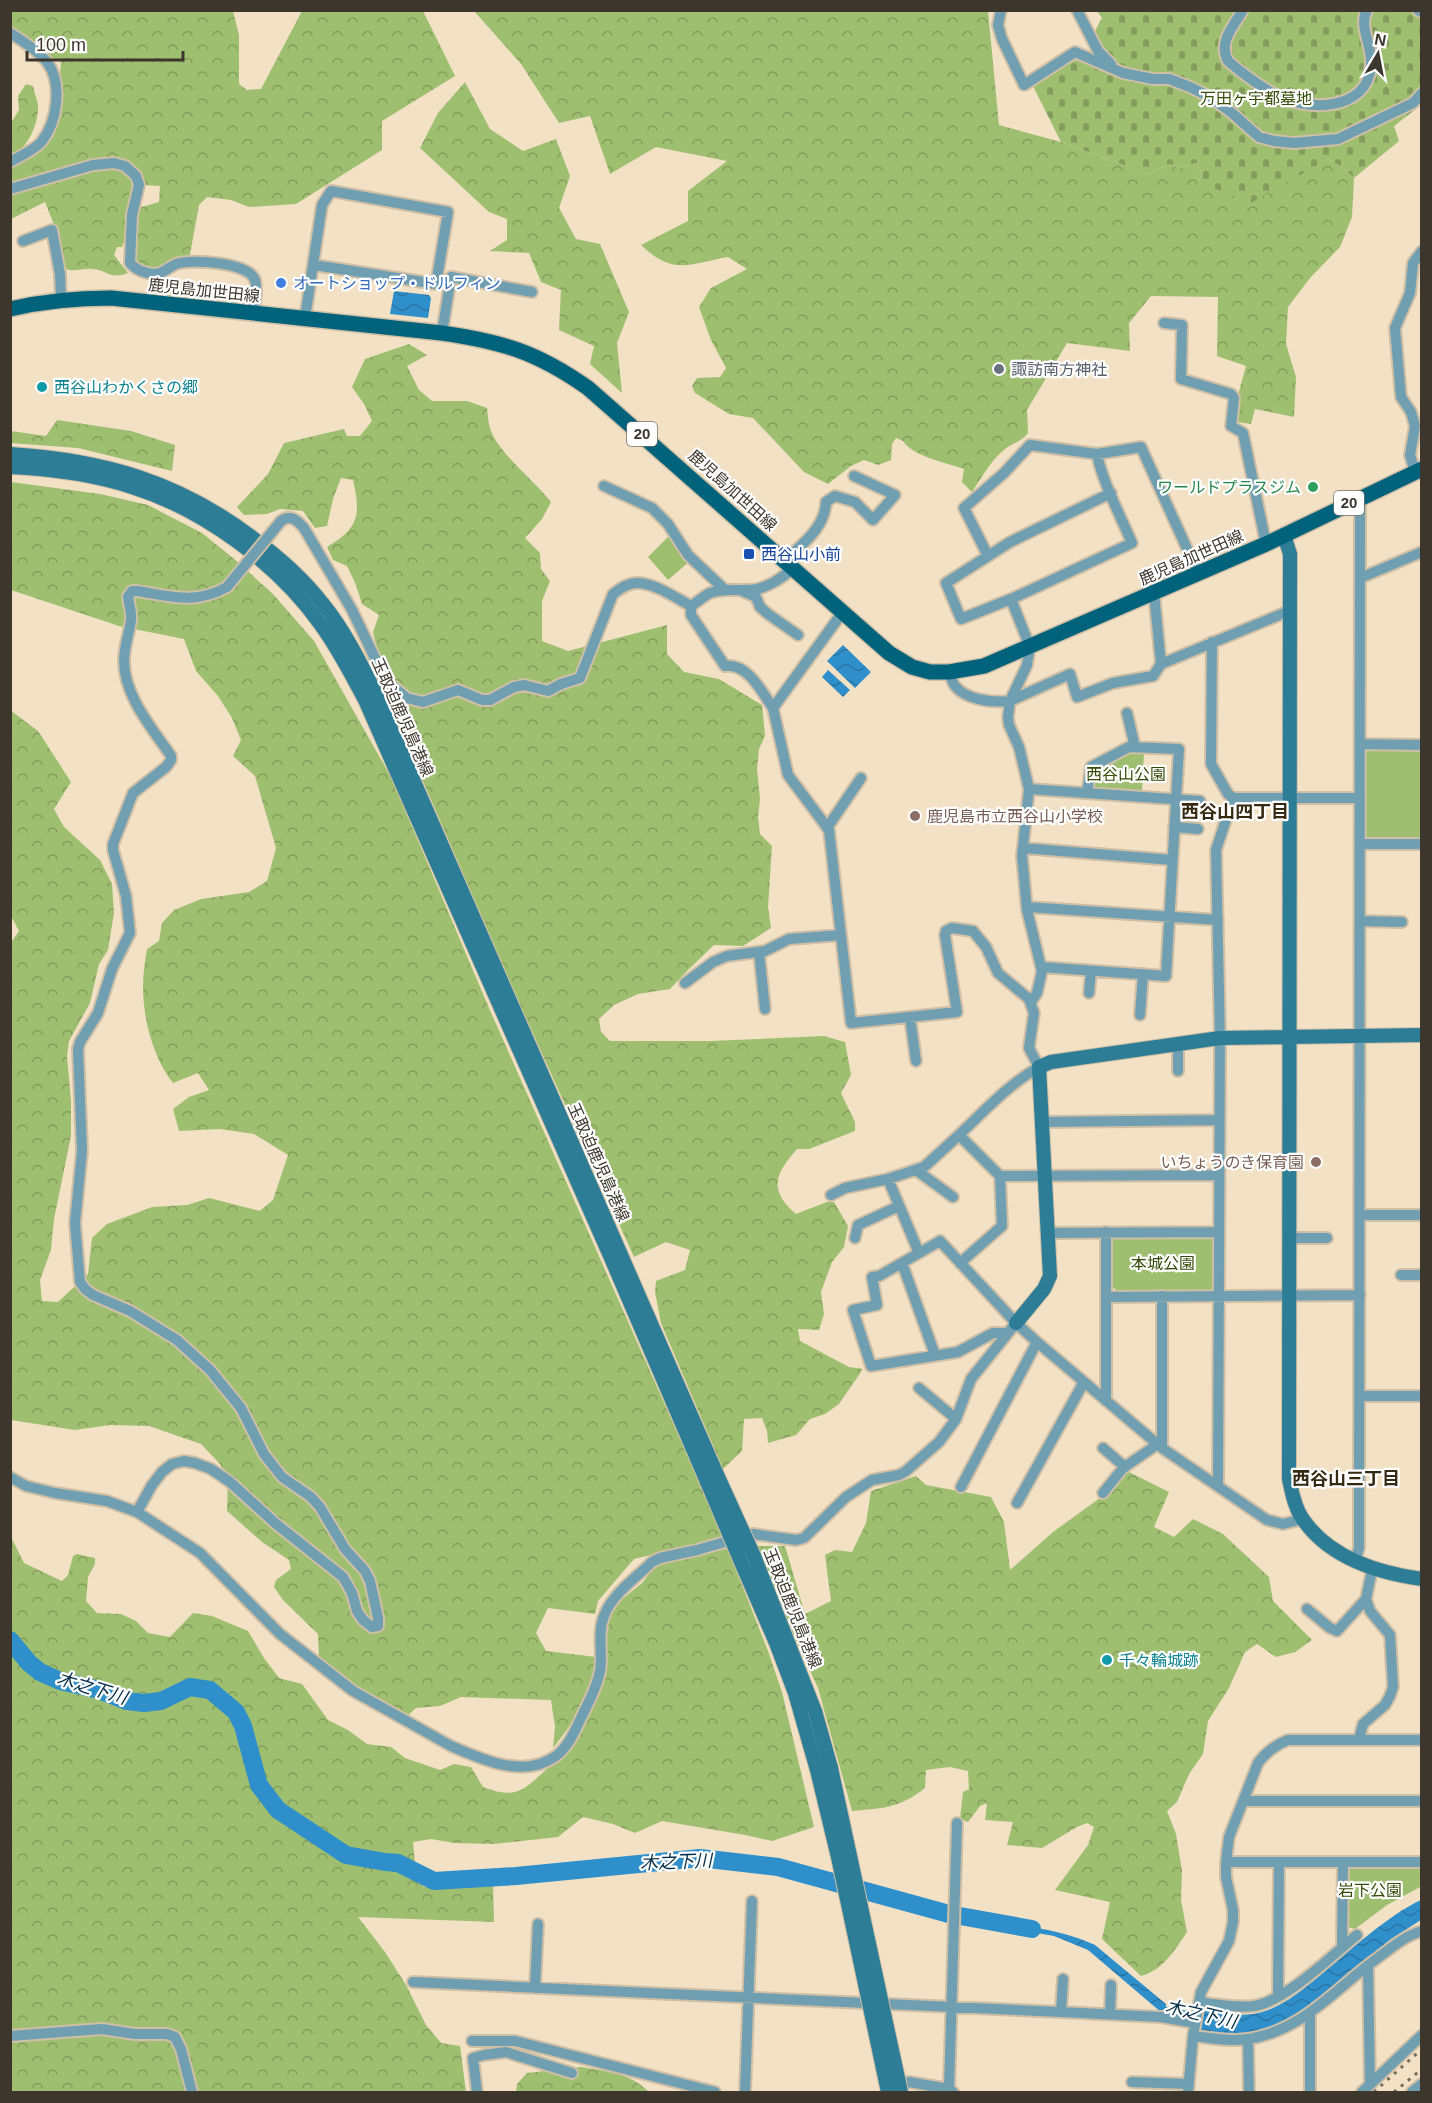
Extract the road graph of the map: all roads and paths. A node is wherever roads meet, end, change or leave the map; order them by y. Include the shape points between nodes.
1 (1001, 10) edge
2 (1077, 10) edge
3 (1243, 10) edge
4 (1367, 10) edge
5 (10, 33) edge
6 (1119, 70) junction
7 (1422, 93) edge
8 (10, 162) edge
9 (10, 189) edge
10 (23, 241) dead end
11 (1422, 251) edge
12 (314, 265) junction
13 (532, 292) dead end
14 (61, 300) junction
15 (10, 309) edge
16 (254, 312) junction
17 (305, 318) junction
18 (1164, 323) dead end
19 (442, 333) junction
20 (10, 454) edge
21 (1097, 454) junction
22 (10, 467) edge
23 (1418, 470) edge
24 (854, 476) dead end
25 (604, 486) dead end
26 (1111, 493) junction
27 (1360, 498) junction
28 (1284, 535) junction
29 (1266, 544) junction
30 (1422, 552) edge
31 (987, 554) junction
32 (789, 565) junction
33 (1198, 573) junction
34 (1360, 578) junction
35 (725, 590) junction
36 (742, 591) junction
37 (1154, 593) junction
38 (1011, 599) junction
39 (691, 606) junction
40 (1289, 611) junction
41 (842, 613) junction
42 (798, 635) dead end
43 (1212, 642) junction
44 (1030, 647) junction
45 (1161, 664) junction
46 (949, 672) junction
47 (1010, 701) junction
48 (773, 708) junction
49 (1127, 713) dead end
50 (1360, 744) junction
51 (1422, 745) edge
52 (1135, 747) junction
53 (861, 778) dead end
54 (1029, 789) junction
55 (1087, 793) junction
56 (1233, 798) junction
57 (1290, 798) junction
58 (1360, 798) junction
59 (1176, 799) junction
60 (1200, 801) dead end
61 (1174, 827) junction
62 (827, 828) junction
63 (1198, 829) dead end
64 (1360, 844) junction
65 (1422, 844) edge
66 (1023, 848) junction
67 (1172, 860) junction
68 (1027, 907) junction
69 (1169, 917) junction
70 (1218, 920) junction
71 (1360, 921) junction
72 (1402, 922) dead end
73 (841, 935) junction
74 (759, 952) junction
75 (1041, 967) junction
76 (1091, 971) junction
77 (1143, 974) junction
78 (685, 983) dead end
79 (1089, 993) dead end
80 (503, 1002) junction
81 (1031, 1002) junction
82 (765, 1009) dead end
83 (1140, 1015) dead end
84 (910, 1017) junction
85 (1422, 1035) edge
86 (1289, 1036) junction
87 (1360, 1036) junction
88 (1220, 1038) junction
89 (1178, 1044) junction
90 (916, 1061) dead end
91 (1039, 1067) junction
92 (1179, 1071) dead end
93 (1219, 1120) junction
94 (1041, 1122) junction
95 (959, 1135) junction
96 (916, 1170) junction
97 (1219, 1175) junction
98 (1000, 1176) junction
99 (1045, 1176) junction
100 (888, 1179) junction
101 (831, 1195) dead end
102 (953, 1197) dead end
103 (899, 1206) junction
104 (1360, 1215) junction
105 (1422, 1215) edge
106 (1219, 1232) junction
107 (1048, 1233) junction
108 (1106, 1233) junction
109 (1290, 1238) junction
110 (1327, 1238) dead end
111 (855, 1239) dead end
112 (919, 1253) junction
113 (902, 1263) junction
114 (960, 1263) junction
115 (1401, 1275) dead end
116 (1422, 1275) edge
117 (1290, 1295) junction
118 (1360, 1295) junction
119 (1162, 1296) junction
120 (1218, 1296) junction
121 (1106, 1297) junction
122 (1011, 1328) junction
123 (1037, 1342) junction
124 (935, 1355) junction
125 (1084, 1382) junction
126 (919, 1388) dead end
127 (1359, 1396) junction
128 (1422, 1396) edge
129 (1106, 1401) junction
130 (956, 1419) junction
131 (1160, 1446) junction
132 (1103, 1448) dead end
133 (1125, 1467) junction
134 (10, 1477) edge
135 (1218, 1486) junction
136 (961, 1487) dead end
137 (1103, 1493) dead end
138 (1017, 1503) dead end
139 (137, 1512) junction
140 (1303, 1519) junction
141 (1355, 1561) junction
142 (1372, 1570) junction
143 (1422, 1579) edge
144 (1366, 1599) junction
145 (1307, 1609) dead end
146 (1359, 1739) junction
147 (1422, 1740) edge
148 (824, 1769) junction
149 (1244, 1801) junction
150 (1422, 1801) edge
151 (957, 1823) dead end
152 (1226, 1862) junction
153 (1279, 1862) junction
154 (1343, 1862) junction
155 (1422, 1862) edge
156 (752, 1901) dead end
157 (538, 1924) dead end
158 (1422, 1931) edge
159 (1357, 1935) dead end
160 (1342, 1947) junction
161 (1368, 1965) junction
162 (1063, 1979) dead end
163 (413, 1982) dead end
164 (1111, 1985) dead end
165 (535, 1988) junction
166 (749, 1996) junction
167 (1278, 1997) junction
168 (887, 2003) junction
169 (1198, 2005) junction
170 (952, 2007) junction
171 (1061, 2012) junction
172 (1110, 2014) junction
173 (1310, 2015) junction
174 (1196, 2021) junction
175 (1422, 2035) edge
176 (10, 2036) edge
177 (1193, 2036) junction
178 (1248, 2039) junction
179 (472, 2041) dead end
180 (572, 2073) dead end
181 (1132, 2082) dead end
182 (1422, 2084) edge
183 (902, 2088) edge
184 (1188, 2088) edge
185 (1366, 2089) edge
186 (951, 2091) edge
187 (192, 2092) edge
188 (477, 2092) edge
189 (715, 2092) edge
190 (745, 2092) edge
191 (887, 2092) edge
192 (1249, 2092) edge
193 (1310, 2092) edge
194 (1412, 2092) edge

1 - 6 street via 998,25 1002,39 1024,85 1075,52
2 - 6 street via 1098,51
3 - 4 street via 1225,40 1228,61 1274,94 1290,101 1324,105 1348,100 1366,84 1371,65 1363,18
5 - 8 street via 49,64 56,86 50,128 40,143
6 - 7 street via 1190,87 1210,97 1259,137 1294,143 1338,139 1413,103
9 - 16 street via 105,163 125,166 139,185 132,215 130,263 138,270 155,274 178,263 237,266 252,274 256,281
10 - 14 street via 52,230
11 - 23 street via 1413,263 1410,293 1395,328 1401,397 1415,426 1410,455
12 - 12 street via 322,206 331,192 448,212 436,284
12 - 17 street
13 - 19 street via 451,277
14 - 15 main road, 鹿児島加世田線 / 20
14 - 16 main road, 鹿児島加世田線 / 20 via 111,298
16 - 17 main road, 鹿児島加世田線 / 20
17 - 19 main road, 鹿児島加世田線 / 20
18 - 29 street via 1182,326 1181,379 1234,398 1231,426 1243,433
19 - 32 main road, 鹿児島加世田線 / 20 via 491,340 565,372 685,471
20 - 80 main road, 玉取迫鹿児島港線 via 86,463 173,489 238,527 300,577 340,627 365,671
21 - 26 street
21 - 31 street via 1030,445 964,508
21 - 33 street via 1141,447
22 - 80 main road, 玉取迫鹿児島港線 via 99,478 168,501 235,541 300,598 334,644 365,700
23 - 27 main road, 鹿児島加世田線 / 20
24 - 32 street via 896,495 873,520 855,502 835,496 826,502 819,525
25 - 35 street via 652,508 688,555
26 - 31 street
26 - 38 street via 1132,543
27 - 28 main road, 鹿児島加世田線 / 20
27 - 34 street
28 - 29 main road, 鹿児島加世田線 / 20
28 - 40 main road via 1290,554
29 - 33 main road, 鹿児島加世田線 / 20
30 - 34 street
31 - 38 street via 946,583 961,619
32 - 36 street via 773,584
32 - 41 main road, 鹿児島加世田線 / 20
33 - 37 main road, 鹿児島加世田線 / 20
34 - 50 street
35 - 36 street
35 - 39 street via 711,592
36 - 42 street via 756,597 760,607
37 - 44 main road, 鹿児島加世田線 / 20
37 - 45 street
38 - 44 street
39 - 48 street via 691,615 725,666 740,668 750,676
39 - 139 street, bridge via 638,582 624,586 613,594 580,678 548,691 524,685 514,687 490,700 458,690 423,702 415,701 384,676 352,610 304,528 291,517 281,521 226,586 214,594 188,599 132,591 128,597 131,620 124,663 128,686 171,760 133,793 113,844 126,896 130,933 112,969 98,1013 78,1049 82,1151 75,1223 80,1282 93,1295 130,1311 177,1340 210,1370 241,1408 264,1454 282,1477 320,1507 345,1549 365,1571 378,1626 372,1627 363,1620 343,1577 211,1469 184,1461 172,1464 152,1485
40 - 43 street
40 - 57 main road
41 - 46 main road, 鹿児島加世田線 / 20 via 912,667
41 - 48 street
43 - 45 street
43 - 56 street via 1211,764
44 - 46 main road, 鹿児島加世田線 / 20 via 984,666
44 - 47 street via 1027,665
45 - 47 street via 1153,676 1113,683 1077,696 1070,674
46 - 47 street via 956,687 975,698
47 - 54 street via 1009,725
48 - 62 street via 788,775
49 - 52 street
50 - 51 street
50 - 58 street
52 - 55 street via 1091,767
52 - 59 street via 1179,749
53 - 62 street
54 - 55 street
54 - 66 street
55 - 59 street
56 - 57 street
56 - 70 street via 1216,849
57 - 58 street
57 - 86 main road
58 - 64 street
59 - 60 street
59 - 61 street
61 - 63 street
61 - 67 street
62 - 73 street
64 - 65 street
64 - 71 street
66 - 67 street
66 - 68 street
67 - 69 street
68 - 69 street
68 - 75 street
69 - 70 street
69 - 77 street via 1166,976
70 - 88 street
71 - 72 street
71 - 87 street
73 - 74 street via 789,939
73 - 84 street via 851,1023
74 - 78 street via 727,956
74 - 82 street
75 - 76 street
75 - 81 street via 1039,985
76 - 77 street
76 - 79 street
77 - 83 street
80 - 148 main road, 玉取迫鹿児島港線, bridge via 748,1559
81 - 84 street via 998,973 986,946 973,931 952,928 945,935 957,1012
81 - 91 street via 1034,1013 1029,1048
84 - 90 street
85 - 87 main road
86 - 87 main road
86 - 88 main road
86 - 109 main road
87 - 104 street
88 - 89 main road
88 - 93 street
89 - 91 main road via 1048,1062
89 - 92 street
91 - 94 main road
91 - 95 street
93 - 94 street
93 - 97 street
94 - 99 main road
95 - 96 street
95 - 98 street
96 - 100 street
96 - 102 street
97 - 99 street
97 - 106 street
98 - 99 street
98 - 114 street via 1002,1226
99 - 107 main road
100 - 101 street
100 - 103 street
103 - 111 street via 858,1225
103 - 112 street
104 - 105 street
104 - 118 street
106 - 108 street
106 - 120 street
107 - 108 street
107 - 122 main road via 1050,1279
108 - 121 street
109 - 110 street
109 - 117 main road
112 - 113 street
112 - 114 street via 940,1241
113 - 124 street
113 - 124 street via 872,1277 877,1305 853,1311 871,1366
114 - 122 street
115 - 116 street
117 - 118 street
117 - 120 street
117 - 140 main road via 1289,1479
118 - 127 street
119 - 120 street
119 - 121 street
119 - 131 street
120 - 135 street
121 - 129 street
122 - 123 street
122 - 124 street via 958,1352
122 - 130 street via 967,1386
123 - 125 street
123 - 136 street
125 - 129 street
125 - 138 street
126 - 130 street
127 - 128 street
127 - 141 street via 1359,1548
129 - 131 street
130 - 139 street via 939,1442 906,1471 863,1485 804,1538 753,1534 652,1562 618,1595 604,1616 597,1683 567,1743 540,1765 522,1767 487,1760 451,1746 353,1691 280,1634 200,1553
131 - 133 street
131 - 135 street
132 - 133 street
133 - 137 street
134 - 139 street via 26,1486 107,1501
135 - 140 street via 1276,1524
140 - 141 main road via 1329,1545
141 - 142 main road
142 - 143 main road
142 - 144 street
144 - 145 street via 1337,1631
144 - 146 street via 1370,1611 1390,1635 1393,1687 1385,1705 1360,1728
146 - 147 street
146 - 149 street via 1281,1743 1262,1757
148 - 183 main road, 玉取迫鹿児島港線, bridge
148 - 191 main road, 玉取迫鹿児島港線, bridge via 838,1857
149 - 150 street
149 - 152 street via 1228,1837
151 - 170 street
152 - 153 street
152 - 169 street via 1233,1922 1229,1941
153 - 154 street
153 - 167 street
154 - 155 street
154 - 160 street
156 - 166 street
157 - 165 street
158 - 161 street via 1410,1934
159 - 160 street
160 - 167 street
161 - 173 street
161 - 185 street
162 - 171 street
163 - 165 street
164 - 172 street
165 - 166 street
166 - 168 street
166 - 190 street
167 - 169 street via 1241,2007
168 - 170 street
168 - 183 street
169 - 174 street
170 - 171 street
170 - 186 street
171 - 172 street
172 - 174 street
173 - 178 street via 1285,2029
173 - 193 street
174 - 177 street
175 - 185 street
176 - 187 street via 102,2029 166,2034 175,2037 181,2049
177 - 178 street
177 - 184 street
178 - 192 street
179 - 189 street via 515,2041
180 - 188 street via 506,2052 484,2055 473,2058
181 - 184 street
182 - 194 street
183 - 186 street via 917,2082
183 - 191 street

